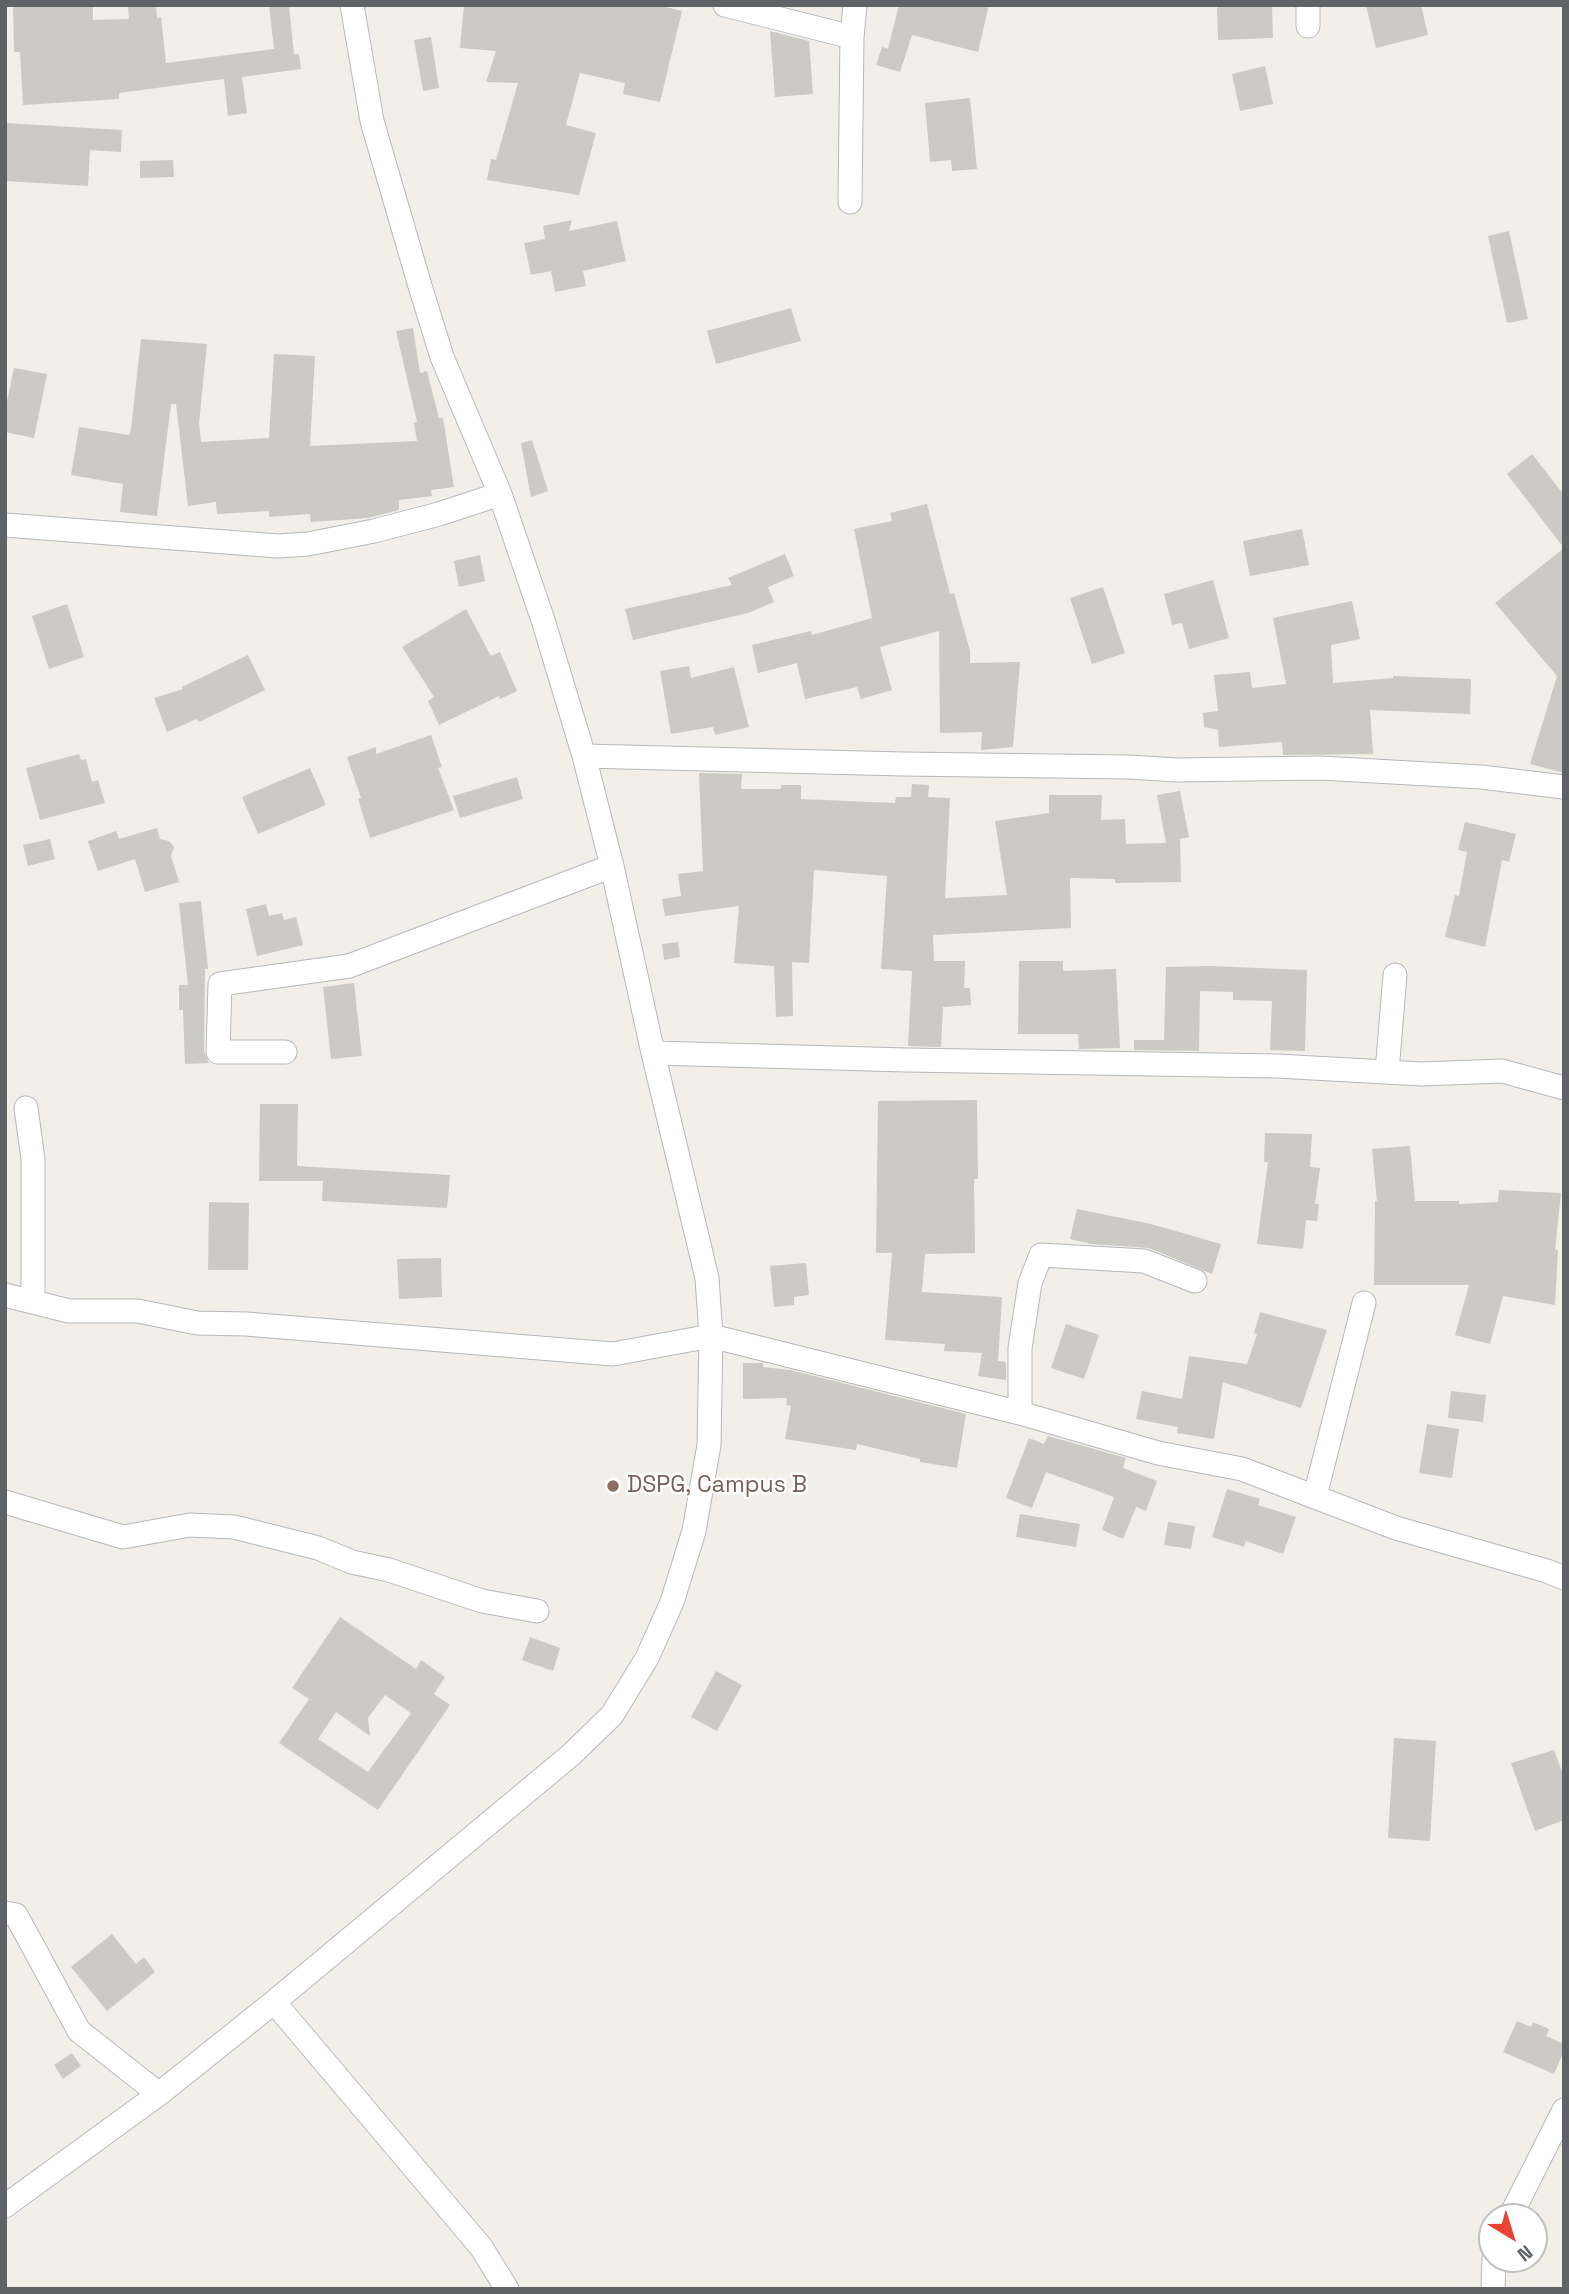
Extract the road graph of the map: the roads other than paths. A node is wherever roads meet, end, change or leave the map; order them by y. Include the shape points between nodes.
1 (352, 5) edge
2 (725, 5) edge
3 (855, 5) edge
4 (852, 37) junction
5 (850, 202) dead end
6 (500, 494) junction
7 (5, 525) edge
8 (584, 756) junction
9 (1564, 787) edge
10 (612, 866) junction
11 (1395, 975) dead end
12 (285, 1052) dead end
13 (653, 1053) junction
14 (1387, 1072) junction
15 (1564, 1088) edge
16 (26, 1108) dead end
17 (1195, 1281) dead end
18 (5, 1295) edge
19 (33, 1301) junction
20 (1364, 1303) dead end
21 (711, 1336) junction
22 (1020, 1413) junction
23 (1315, 1496) junction
24 (5, 1502) edge
25 (1564, 1578) edge
26 (537, 1611) dead end
27 (5, 1913) edge
28 (274, 2002) junction
29 (159, 2094) junction
30 (1564, 2110) edge
31 (1517, 2203) edge
32 (5, 2206) edge
33 (507, 2289) edge

1 - 6 street via 372,121 420,286 442,357
2 - 4 street
3 - 4 street
4 - 5 street
6 - 7 street via 400,524 278,546
6 - 8 street
8 - 9 street via 1177,770 1321,768
8 - 10 street
10 - 12 street via 349,966 220,984 218,1052
10 - 13 street
11 - 14 street
13 - 14 street
13 - 21 street via 707,1278
14 - 15 street via 1502,1071
16 - 19 street via 33,1159
17 - 22 street via 1144,1261 1041,1255 1030,1283 1020,1348
18 - 19 street
19 - 21 street via 69,1311 138,1311 197,1323 612,1353
20 - 23 street
21 - 22 street
21 - 28 street via 709,1445 694,1531 672,1602 647,1658 612,1715 572,1754
22 - 23 street via 1158,1453 1242,1469
23 - 25 street via 1396,1528
24 - 26 street via 123,1537 190,1525 233,1527 318,1548 482,1601
27 - 29 street via 16,1915 79,2031
28 - 29 street
28 - 33 street via 481,2248
29 - 32 street
30 - 31 street

